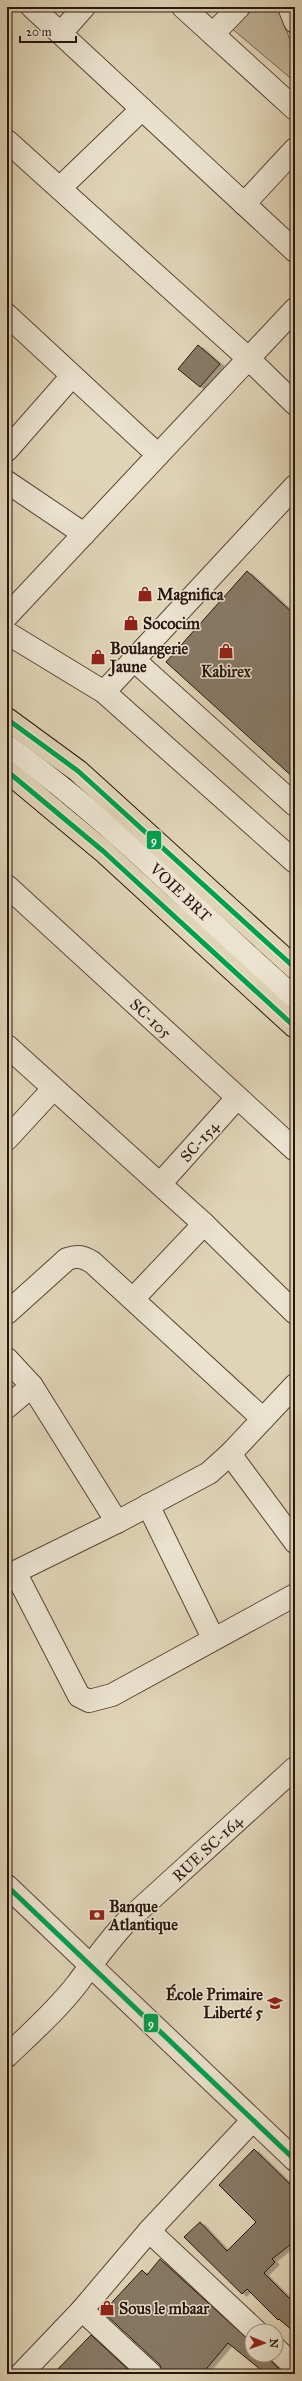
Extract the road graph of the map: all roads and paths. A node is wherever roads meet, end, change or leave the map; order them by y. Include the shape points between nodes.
1 (32, 7) edge
2 (84, 7) edge
3 (183, 7) edge
4 (239, 7) edge
5 (289, 7) edge
6 (295, 22) edge
7 (61, 33) junction
8 (213, 34) junction
9 (142, 109) junction
10 (295, 109) edge
11 (7, 141) edge
12 (295, 149) edge
13 (61, 187) junction
14 (244, 204) junction
15 (295, 251) edge
16 (295, 309) edge
17 (7, 315) edge
18 (249, 359) junction
19 (72, 376) junction
20 (295, 404) edge
21 (7, 450) edge
22 (158, 455) junction
23 (7, 482) edge
24 (295, 486) edge
25 (84, 534) junction
26 (7, 616) edge
27 (7, 632) edge
28 (134, 660) junction
29 (104, 692) junction
30 (7, 719) edge
31 (7, 746) edge
32 (7, 771) edge
33 (295, 805) edge
34 (295, 862) edge
35 (7, 886) edge
36 (295, 968) edge
37 (295, 998) edge
38 (295, 1027) edge
39 (7, 1046) edge
40 (53, 1089) junction
41 (237, 1098) junction
42 (7, 1139) edge
43 (295, 1150) edge
44 (160, 1184) junction
45 (204, 1224) junction
46 (133, 1300) junction
47 (7, 1313) edge
48 (295, 1313) edge
49 (7, 1360) edge
50 (295, 1385) edge
51 (32, 1386) junction
52 (7, 1407) edge
53 (264, 1419) junction
54 (230, 1454) junction
55 (148, 1505) junction
56 (117, 1522) junction
57 (295, 1542) edge
58 (11, 1574) edge
59 (295, 1595) edge
60 (213, 1638) junction
61 (295, 1768) edge
62 (7, 1886) edge
63 (89, 1965) junction
64 (7, 2056) edge
65 (252, 2121) junction
66 (295, 2160) edge
67 (149, 2231) junction
68 (82, 2310) junction
69 (247, 2323) edge
70 (284, 2357) edge
71 (295, 2367) edge
72 (22, 2374) edge
73 (151, 2374) edge

1 - 7 street
2 - 7 street
3 - 8 street
4 - 8 street
5 - 6 street
7 - 9 street
8 - 10 street
9 - 13 street
9 - 14 street
11 - 13 street
12 - 14 street
13 - 18 street
14 - 15 street
16 - 18 street
17 - 19 street
18 - 20 street
18 - 22 street
19 - 21 street
19 - 22 street
22 - 25 street
23 - 25 street
24 - 28 street
25 - 26 street
27 - 29 street
28 - 29 street
28 - 33 street
29 - 34 street
30 - 36 main road via 78,771
31 - 37 street, VOIE BRT via 56,780
32 - 38 main road via 103,851
35 - 41 street, SC-105
39 - 40 street
40 - 42 street
40 - 44 street
41 - 43 street, SC-105
41 - 44 street, SC-154
44 - 45 street
45 - 46 street
45 - 48 street
46 - 47 street via 92,1262 74,1256
46 - 53 street
49 - 51 street
50 - 53 street
51 - 52 street
51 - 56 street
53 - 54 street
54 - 55 street via 201,1478
54 - 57 street
55 - 56 street
55 - 60 street
56 - 58 street
58 - 60 street via 79,1696 89,1701 112,1695
59 - 60 street
61 - 63 street, RUE SC-164 via 128,1920
62 - 63 street
63 - 64 street, RUE SC-164 via 77,1984
63 - 65 street
65 - 66 street
65 - 67 street
67 - 68 street
67 - 69 street
68 - 72 street
68 - 73 street
70 - 71 street

